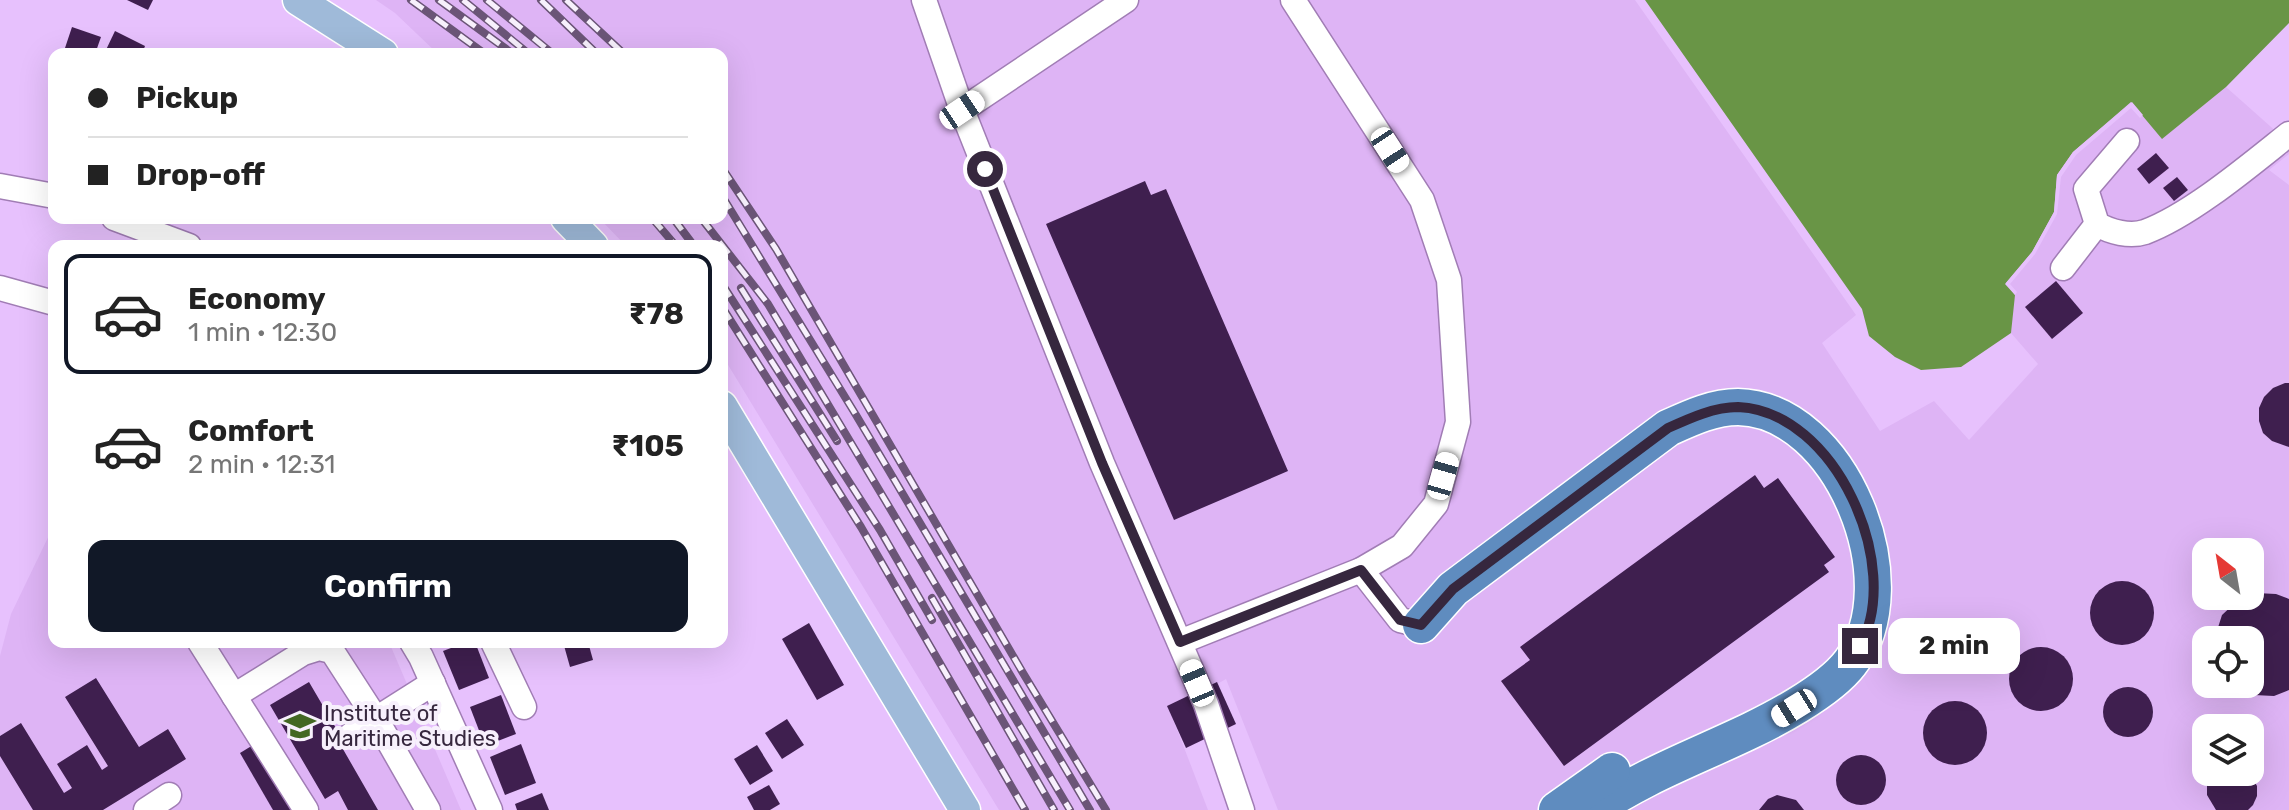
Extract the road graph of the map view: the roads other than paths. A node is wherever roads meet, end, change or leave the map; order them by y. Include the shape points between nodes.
1 (298, 0) edge
2 (924, 0) edge
3 (1126, 0) edge
4 (1293, 0) edge
5 (374, 48) edge
6 (962, 110) junction
7 (2289, 134) edge
8 (2127, 141) dead end
9 (0, 186) edge
10 (48, 195) edge
11 (130, 224) edge
12 (572, 224) edge
13 (2097, 224) junction
14 (173, 240) edge
15 (587, 240) edge
16 (2063, 268) dead end
17 (0, 288) edge
18 (48, 301) edge
19 (728, 416) edge
20 (1361, 570) junction
21 (1421, 625) joint
22 (1180, 642) junction
23 (204, 648) edge
24 (415, 648) edge
25 (496, 648) edge
26 (433, 683) junction
27 (234, 696) junction
28 (524, 707) dead end
29 (376, 719) junction
30 (351, 735) dead end
31 (1685, 749) junction
32 (169, 795) dead end
33 (146, 810) edge
34 (306, 810) edge
35 (428, 810) edge
36 (490, 810) edge
37 (965, 810) edge
38 (1242, 810) edge
39 (1557, 810) edge
40 (1594, 810) edge

1 - 5 main road
2 - 6 street
3 - 6 street
4 - 20 street via 1422,200 1449,280 1458,422 1436,504 1402,546
6 - 22 street via 1102,463
7 - 13 street via 2192,207 2142,233 2110,232
8 - 13 street via 2086,189
9 - 10 street
11 - 14 street
12 - 15 main road
13 - 16 street
17 - 18 street
19 - 37 main road
20 - 21 street via 1400,620
20 - 22 street
21 - 31 highway via 1464,603 1678,442 1706,432 1743,431 1776,442 1808,471 1833,513 1849,555 1852,589 1847,621 1832,649 1803,675
22 - 38 street
23 - 27 street
24 - 26 street
25 - 28 street
26 - 29 street
26 - 36 street
27 - 29 street via 319,648 332,651
27 - 34 street
29 - 30 street
29 - 35 street
31 - 39 highway via 1616,769
31 - 40 highway
32 - 33 street

